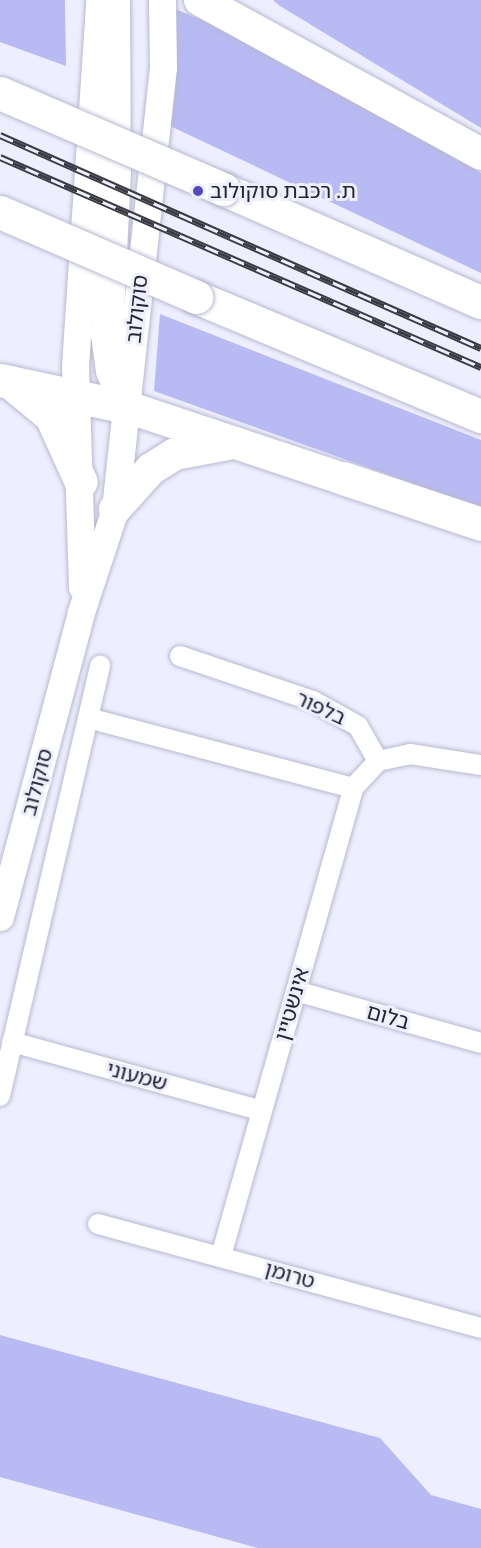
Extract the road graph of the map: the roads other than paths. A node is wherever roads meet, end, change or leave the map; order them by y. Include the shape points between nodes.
1 (99, 0) edge
2 (114, 0) edge
3 (162, 0) edge
4 (200, 0) edge
5 (240, 0) edge
6 (295, 48) junction
7 (0, 93) edge
8 (481, 154) edge
9 (0, 212) edge
10 (481, 302) edge
11 (4, 380) edge
12 (75, 392) junction
13 (127, 407) junction
14 (481, 416) edge
15 (240, 445) junction
16 (343, 478) junction
17 (81, 482) junction
18 (115, 509) junction
19 (481, 524) edge
20 (481, 530) edge
21 (81, 612) junction
22 (180, 656) dead end
23 (100, 666) dead end
24 (88, 718) junction
25 (378, 761) junction
26 (481, 765) edge
27 (353, 788) junction
28 (0, 914) edge
29 (296, 991) junction
30 (12, 1042) junction
31 (481, 1043) edge
32 (0, 1096) edge
33 (262, 1111) junction
34 (98, 1224) dead end
35 (221, 1256) junction
36 (481, 1328) edge

1 - 12 main road, סוקולוב
2 - 13 main road via 115,171 107,335 112,371
3 - 13 main road, סוקולוב via 164,67
4 - 6 main road
5 - 6 main road
6 - 8 main road
7 - 10 highway, bridge
9 - 14 highway, bridge
11 - 12 highway
11 - 17 highway via 51,416
12 - 13 highway
12 - 17 main road, סוקולוב
13 - 15 main road
13 - 18 main road, סוקולוב
15 - 16 main road
15 - 18 main road via 208,444 175,454 151,469
16 - 19 highway
16 - 20 main road
17 - 21 main road, סוקולוב
18 - 21 main road, סוקולוב
21 - 28 main road, סוקולוב
22 - 25 street, בלפור via 313,701 358,726
23 - 24 street
24 - 27 street
24 - 30 street
25 - 26 street via 410,754
25 - 27 street, אינשטיין
27 - 29 street, אינשטיין
29 - 31 street, בלום
29 - 33 street, אינשטיין
30 - 32 street
30 - 33 street, שמעוני
33 - 35 street, אינשטיין
34 - 35 street, טרומן
35 - 36 street, טרומן

